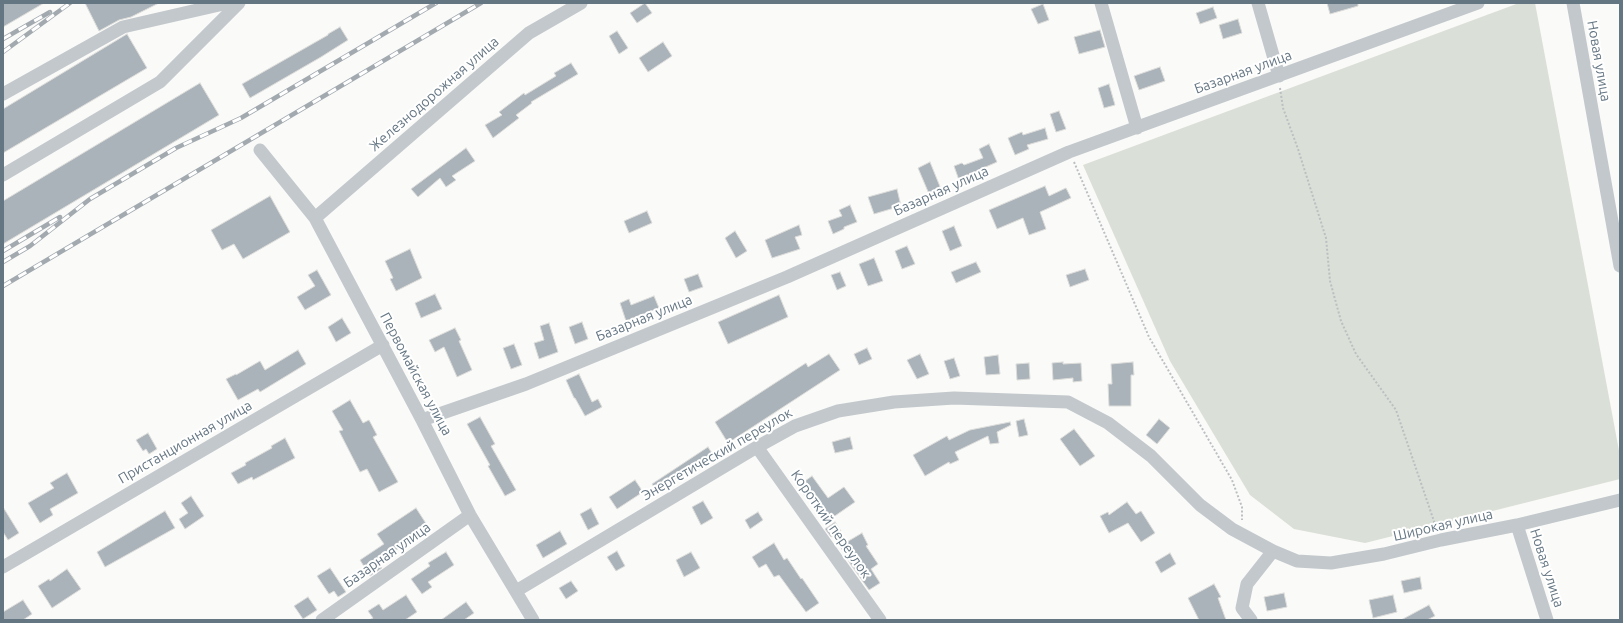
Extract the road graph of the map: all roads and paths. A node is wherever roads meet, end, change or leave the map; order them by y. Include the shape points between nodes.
1 (228, 3) edge
2 (239, 3) edge
3 (581, 3) edge
4 (1101, 3) edge
5 (1258, 3) edge
6 (1478, 3) edge
7 (1573, 3) edge
8 (1279, 76) junction
9 (3, 94) edge
10 (1137, 128) junction
11 (260, 150) dead end
12 (1069, 152) junction
13 (3, 175) edge
14 (315, 218) junction
15 (1620, 266) edge
16 (383, 346) junction
17 (422, 420) junction
18 (757, 447) junction
19 (1620, 500) edge
20 (470, 515) junction
21 (1517, 525) junction
22 (1242, 534) junction
23 (1441, 540) junction
24 (1273, 551) junction
25 (3, 567) edge
26 (516, 591) junction
27 (322, 620) edge
28 (533, 620) edge
29 (880, 620) edge
30 (1251, 620) edge
31 (1547, 620) edge

1 - 9 street via 123,27
2 - 13 street via 160,82
3 - 14 street, Железнодорожная улица via 529,33
4 - 10 street
5 - 8 street
6 - 8 street, Базарная улица
7 - 15 street, Новая улица
8 - 10 street, Базарная улица
8 - 23 path via 1283,108 1326,238 1330,281 1341,321 1356,354 1396,410
10 - 12 street, Базарная улица
11 - 14 street, Первомайская улица
12 - 17 street, Базарная улица via 780,280 526,384
12 - 22 path via 1149,337 1232,480 1242,507
14 - 16 street, Первомайская улица
16 - 17 street, Первомайская улица
16 - 25 street, Пристанционная улица
17 - 20 street, Первомайская улица
18 - 22 street, Энергетический переулок via 795,426 838,411 894,402 954,398 1068,402 1108,423 1151,456 1200,505
18 - 26 street, Энергетический переулок
18 - 29 street, Короткий переулок
19 - 21 street, Широкая улица
20 - 26 street, Первомайская улица
20 - 27 street, Базарная улица
21 - 23 street, Широкая улица
21 - 31 street, Новая улица
22 - 24 street, Широкая улица
23 - 24 street, Широкая улица via 1384,554 1331,563 1297,561
24 - 30 street via 1247,584 1242,608
26 - 28 street, Первомайская улица

